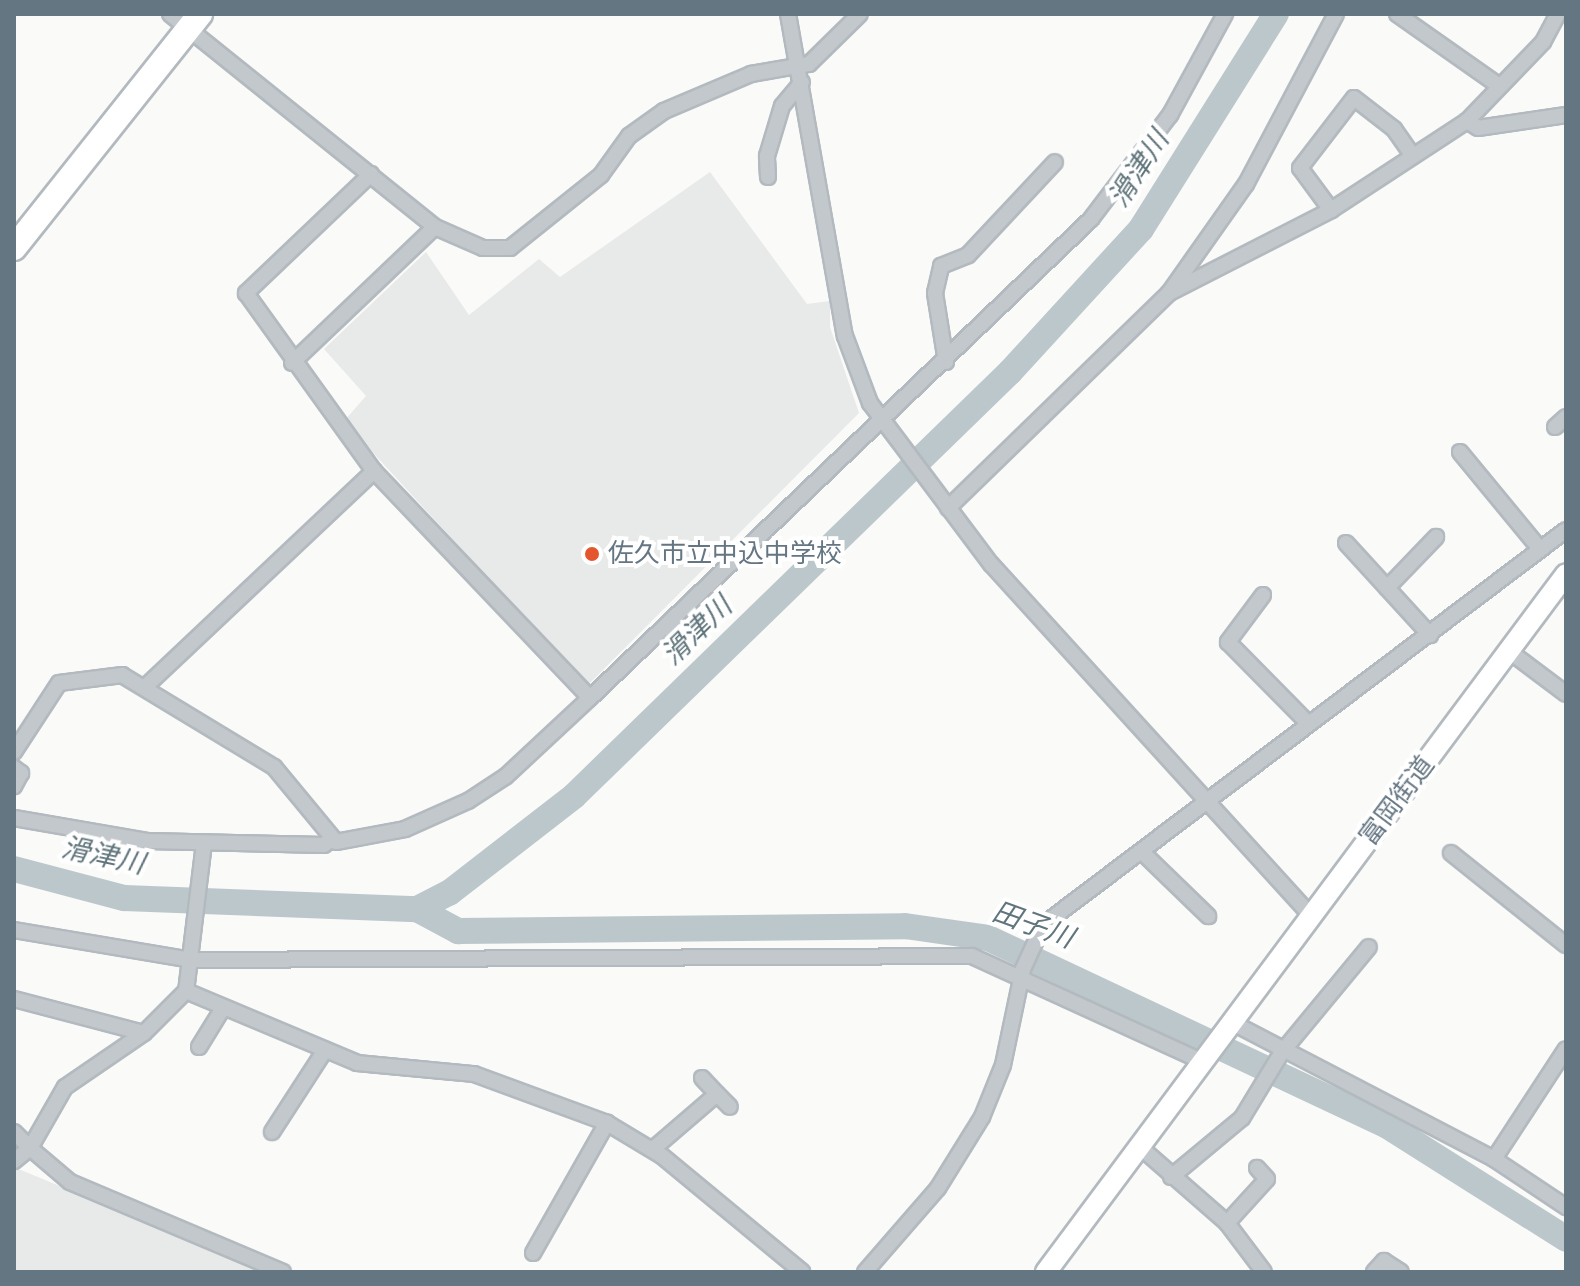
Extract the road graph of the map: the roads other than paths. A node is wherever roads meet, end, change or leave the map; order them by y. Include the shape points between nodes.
1 (788, 14) edge
2 (860, 14) edge
3 (1225, 14) edge
4 (1336, 14) edge
5 (1397, 14) edge
6 (1552, 17) edge
7 (186, 19) edge
8 (801, 75) junction
9 (1498, 85) junction
10 (1566, 115) edge
11 (1467, 121) junction
12 (1413, 156) junction
13 (1055, 162) dead end
14 (371, 174) junction
15 (768, 177) dead end
16 (1331, 210) junction
17 (435, 227) junction
18 (14, 248) edge
19 (1169, 293) junction
20 (946, 362) junction
21 (292, 363) junction
22 (881, 420) junction
23 (1460, 452) dead end
24 (374, 471) junction
25 (947, 507) junction
26 (1566, 530) edge
27 (1436, 537) dead end
28 (1346, 543) dead end
29 (1540, 549) junction
30 (1566, 574) edge
31 (1387, 588) junction
32 (1263, 595) dead end
33 (1430, 635) junction
34 (1509, 651) junction
35 (145, 687) junction
36 (1566, 694) edge
37 (590, 698) junction
38 (1309, 724) junction
39 (14, 752) edge
40 (14, 768) edge
41 (14, 786) edge
42 (1201, 802) junction
43 (14, 818) edge
44 (332, 838) junction
45 (203, 845) junction
46 (1143, 853) junction
47 (1451, 853) dead end
48 (1208, 916) dead end
49 (1311, 916) junction
50 (14, 930) edge
51 (1566, 945) edge
52 (1369, 947) dead end
53 (192, 957) junction
54 (1022, 971) junction
55 (186, 991) junction
56 (14, 999) edge
57 (223, 1008) junction
58 (1230, 1025) junction
59 (144, 1033) junction
60 (199, 1047) dead end
61 (1566, 1049) edge
62 (325, 1050) junction
63 (1283, 1050) junction
64 (1206, 1057) junction
65 (702, 1078) dead end
66 (717, 1094) junction
67 (730, 1107) dead end
68 (607, 1123) junction
69 (14, 1132) edge
70 (272, 1132) dead end
71 (1140, 1147) junction
72 (30, 1148) junction
73 (653, 1149) junction
74 (1494, 1159) junction
75 (14, 1161) edge
76 (1257, 1168) dead end
77 (1171, 1177) junction
78 (1566, 1207) edge
79 (1227, 1223) junction
80 (533, 1253) dead end
81 (1246, 1267) edge
82 (283, 1272) edge
83 (802, 1272) edge
84 (865, 1272) edge
85 (1046, 1272) edge
86 (1264, 1272) edge
87 (1374, 1272) edge
88 (1401, 1272) edge

1 - 8 street
2 - 8 street
3 - 20 street via 1128,174
4 - 19 street via 1246,184
5 - 9 street
6 - 9 street
7 - 14 street
7 - 18 highway
8 - 15 street via 782,106
8 - 17 street via 751,74 664,111 629,136 601,175 510,248 483,248
8 - 22 street via 845,336
9 - 11 street
10 - 11 street via 1478,128
11 - 12 street
12 - 16 street
12 - 16 street via 1394,129 1354,98 1300,168
13 - 20 street via 968,255 941,266 935,293
14 - 17 street
14 - 21 street via 246,293
16 - 19 street
17 - 21 street
19 - 25 street
20 - 22 street
21 - 24 street
22 - 25 street
22 - 37 street
23 - 29 street
24 - 35 street
24 - 37 street
25 - 42 street
26 - 29 street
27 - 31 street
28 - 31 street
29 - 33 street
30 - 34 main road, 富岡街道
31 - 33 street
32 - 38 street via 1228,642
33 - 38 street
34 - 36 street
34 - 49 main road, 富岡街道
35 - 39 street via 122,675 59,683
35 - 44 street via 274,767
37 - 44 street via 506,776 468,801 379,837
38 - 42 street
40 - 41 street via 21,773
42 - 46 street
42 - 49 street
43 - 45 street
44 - 45 street via 324,845
45 - 53 street
46 - 48 street
46 - 54 street via 1037,934
47 - 51 street
49 - 58 main road, 富岡街道
50 - 53 street
52 - 63 street
53 - 54 street via 917,952 972,956
53 - 55 street
54 - 64 street
54 - 84 street via 1003,1065 982,1117 938,1188
55 - 57 street
55 - 59 street
56 - 59 street
57 - 60 street
57 - 62 street
58 - 63 street
58 - 64 main road, 富岡街道
59 - 72 street via 65,1087
61 - 74 street
62 - 68 street via 384,1071 474,1074
62 - 70 street
63 - 74 street
63 - 77 street via 1242,1118
64 - 71 main road
65 - 66 street
66 - 67 street
66 - 73 street
68 - 73 street
68 - 80 street
69 - 72 street
71 - 77 street
71 - 85 main road
72 - 75 street
72 - 82 street via 70,1182
73 - 83 street
74 - 78 street
76 - 79 street via 1267,1179
77 - 79 street
79 - 81 street
81 - 86 street
87 - 88 street via 1384,1261

